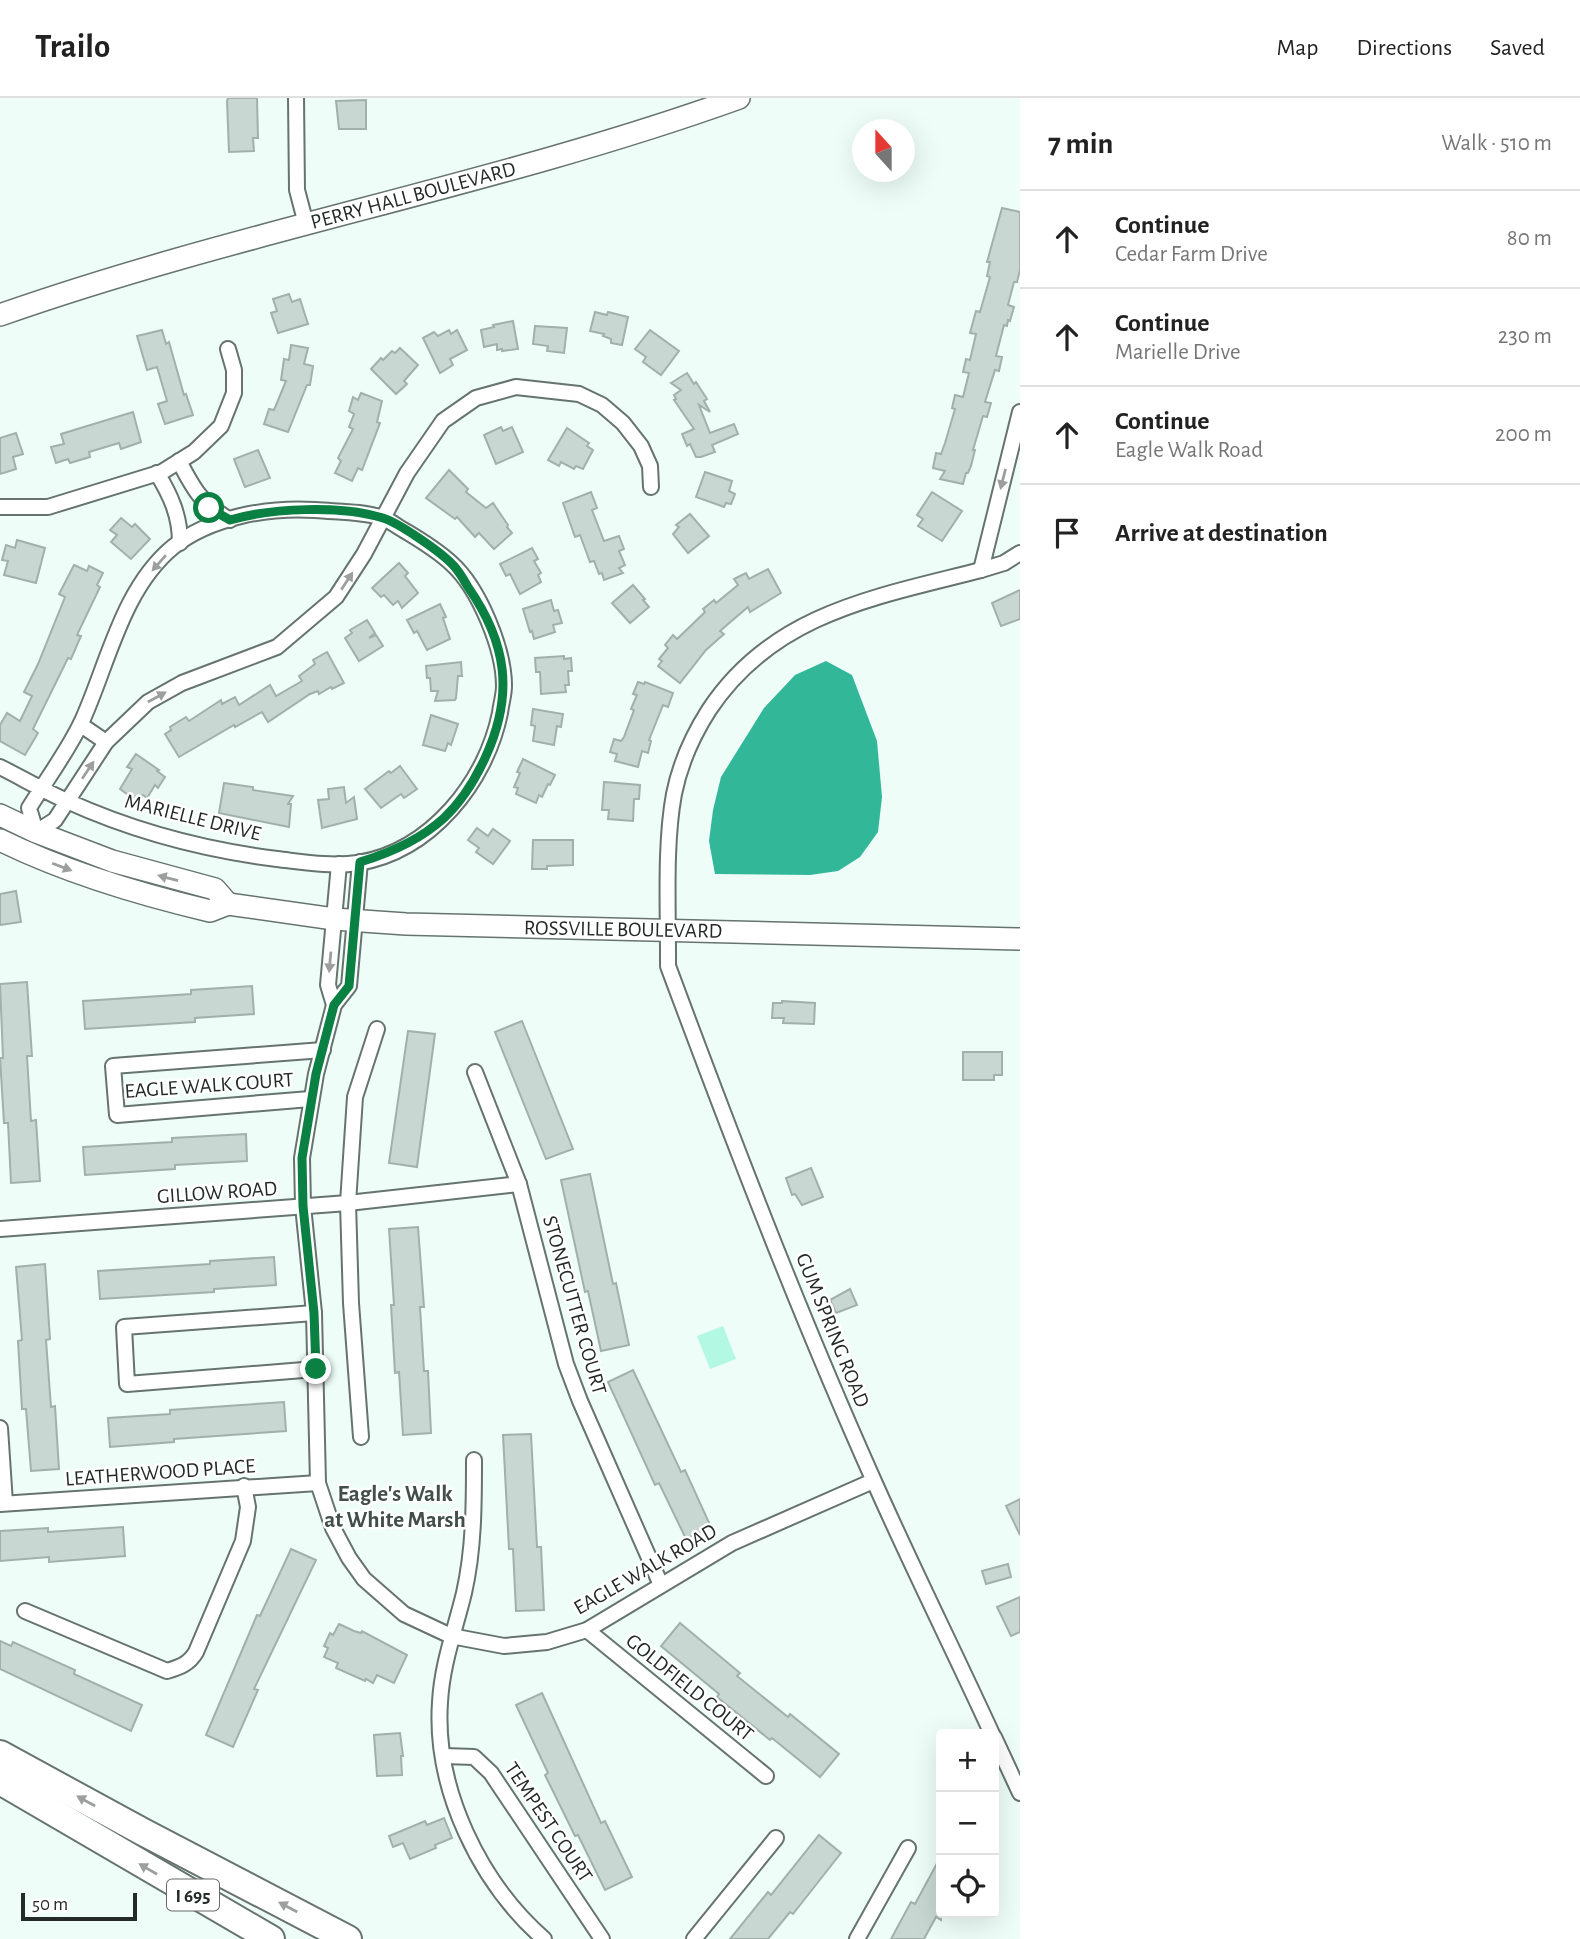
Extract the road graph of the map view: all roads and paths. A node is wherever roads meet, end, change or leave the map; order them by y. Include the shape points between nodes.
1 (296, 98) edge
2 (739, 98) edge
3 (306, 224) junction
4 (84, 286) junction
5 (0, 301) edge
6 (0, 315) edge
7 (228, 349) dead end
8 (1020, 412) edge
9 (179, 461) junction
10 (158, 473) junction
11 (651, 487) dead end
12 (0, 508) edge
13 (384, 518) junction
14 (230, 520) junction
15 (180, 543) junction
16 (1020, 553) edge
17 (981, 569) junction
18 (81, 725) junction
19 (106, 742) junction
20 (0, 767) edge
21 (41, 788) junction
22 (66, 801) junction
23 (0, 815) edge
24 (36, 832) junction
25 (0, 840) edge
26 (360, 862) junction
27 (339, 864) junction
28 (228, 904) junction
29 (334, 919) junction
30 (356, 921) junction
31 (668, 930) junction
32 (1020, 939) edge
33 (334, 1005) junction
34 (377, 1029) dead end
35 (323, 1050) junction
36 (475, 1072) dead end
37 (310, 1099) junction
38 (519, 1184) junction
39 (348, 1203) junction
40 (303, 1206) junction
41 (0, 1229) edge
42 (314, 1313) junction
43 (316, 1369) junction
44 (0, 1428) edge
45 (361, 1437) dead end
46 (474, 1460) dead end
47 (873, 1481) junction
48 (318, 1483) junction
49 (244, 1486) junction
50 (2, 1503) edge
51 (662, 1585) junction
52 (25, 1611) dead end
53 (587, 1630) junction
54 (451, 1636) junction
55 (990, 1729) edge
56 (999, 1749) edge
57 (0, 1754) edge
58 (444, 1756) junction
59 (766, 1776) dead end
60 (0, 1781) edge
61 (1020, 1793) edge
62 (776, 1838) dead end
63 (908, 1847) dead end
64 (271, 1939) edge
65 (348, 1939) edge
66 (544, 1939) edge
67 (602, 1939) edge
68 (694, 1939) edge
69 (857, 1939) edge

1 - 3 street via 298,190
2 - 3 main road, PERRY HALL BOULEVARD via 548,158
3 - 4 main road, PERRY HALL BOULEVARD
4 - 5 main road, PERRY HALL BOULEVARD
4 - 6 main road, PERRY HALL BOULEVARD
7 - 9 street via 234,393 221,426
8 -> 17 street
9 - 10 street
9 - 14 street via 209,508
10 - 12 street via 48,507
10 - 15 street via 172,498
11 - 13 street via 650,466 641,446 602,405 579,394 516,387 476,398 443,421 407,473
13 - 14 street via 301,509
19 -> 13 street via 148,702 182,683 277,647 336,597
13 - 26 street, MARIELLE DRIVE via 454,565 491,625 505,688 495,735 475,780 445,817 397,849
14 - 15 street
15 -> 18 street via 158,563 127,610
16 - 17 street, GUM SPRING ROAD
17 - 31 street, GUM SPRING ROAD via 826,615 777,640 735,676 701,722 675,792
18 - 19 street
18 - 21 street
22 -> 19 street
20 - 21 street, MARIELLE DRIVE
21 - 22 street, MARIELLE DRIVE
21 - 24 street via 29,808
22 - 24 street via 55,820
22 - 27 street, MARIELLE DRIVE via 144,831 234,854
23 - 24 main road, ROSSVILLE BOULEVARD
28 -> 24 main road, ROSSVILLE BOULEVARD via 215,889 134,868
25 -> 28 main road, ROSSVILLE BOULEVARD via 138,893 210,911
26 - 27 street, MARIELLE DRIVE
26 - 30 street
27 - 29 street
28 - 29 main road, ROSSVILLE BOULEVARD
29 - 30 main road, ROSSVILLE BOULEVARD
29 -> 33 street, EAGLE WALK ROAD via 328,985
30 - 31 main road, ROSSVILLE BOULEVARD
30 - 33 street, EAGLE WALK ROAD via 349,986
31 - 32 main road, ROSSVILLE BOULEVARD
31 - 47 street, GUM SPRING ROAD via 668,966
33 - 35 street, EAGLE WALK ROAD
34 - 39 street via 355,1097
35 - 37 street, EAGLE WALK ROAD
35 - 37 street, EAGLE WALK COURT via 113,1066 117,1115
36 - 38 street, STONECUTTER COURT
37 - 40 street, EAGLE WALK ROAD via 302,1158
38 - 39 street, GILLOW ROAD
38 - 51 street, STONECUTTER COURT via 566,1364
39 - 40 street, GILLOW ROAD
39 - 45 street
40 - 41 street, GILLOW ROAD
40 - 42 street, EAGLE WALK ROAD
42 - 43 street, EAGLE WALK ROAD
42 - 43 street via 124,1327 127,1384
43 - 48 street, EAGLE WALK ROAD
44 - 50 street, LEATHERWOOD PLACE
46 - 54 street via 470,1559
47 - 51 street, EAGLE WALK ROAD via 732,1543
47 - 55 street, GUM SPRING ROAD
48 - 49 street, LEATHERWOOD PLACE
48 - 54 street, EAGLE WALK ROAD via 333,1528 365,1579 404,1614
49 - 50 street, LEATHERWOOD PLACE
49 - 52 street via 248,1507 243,1541 196,1651 181,1667 167,1671
51 - 53 street, EAGLE WALK ROAD
53 - 54 street, EAGLE WALK ROAD via 515,1646
53 - 59 street, GOLDFIELD COURT
54 - 58 street via 439,1703
56 - 61 street, GUM SPRING ROAD
65 -> 57 highway
58 - 66 street via 459,1816 475,1852 507,1902
58 - 67 street, TEMPEST COURT via 474,1757 491,1773
64 -> 60 highway, I 695
62 - 68 street
63 - 69 street

